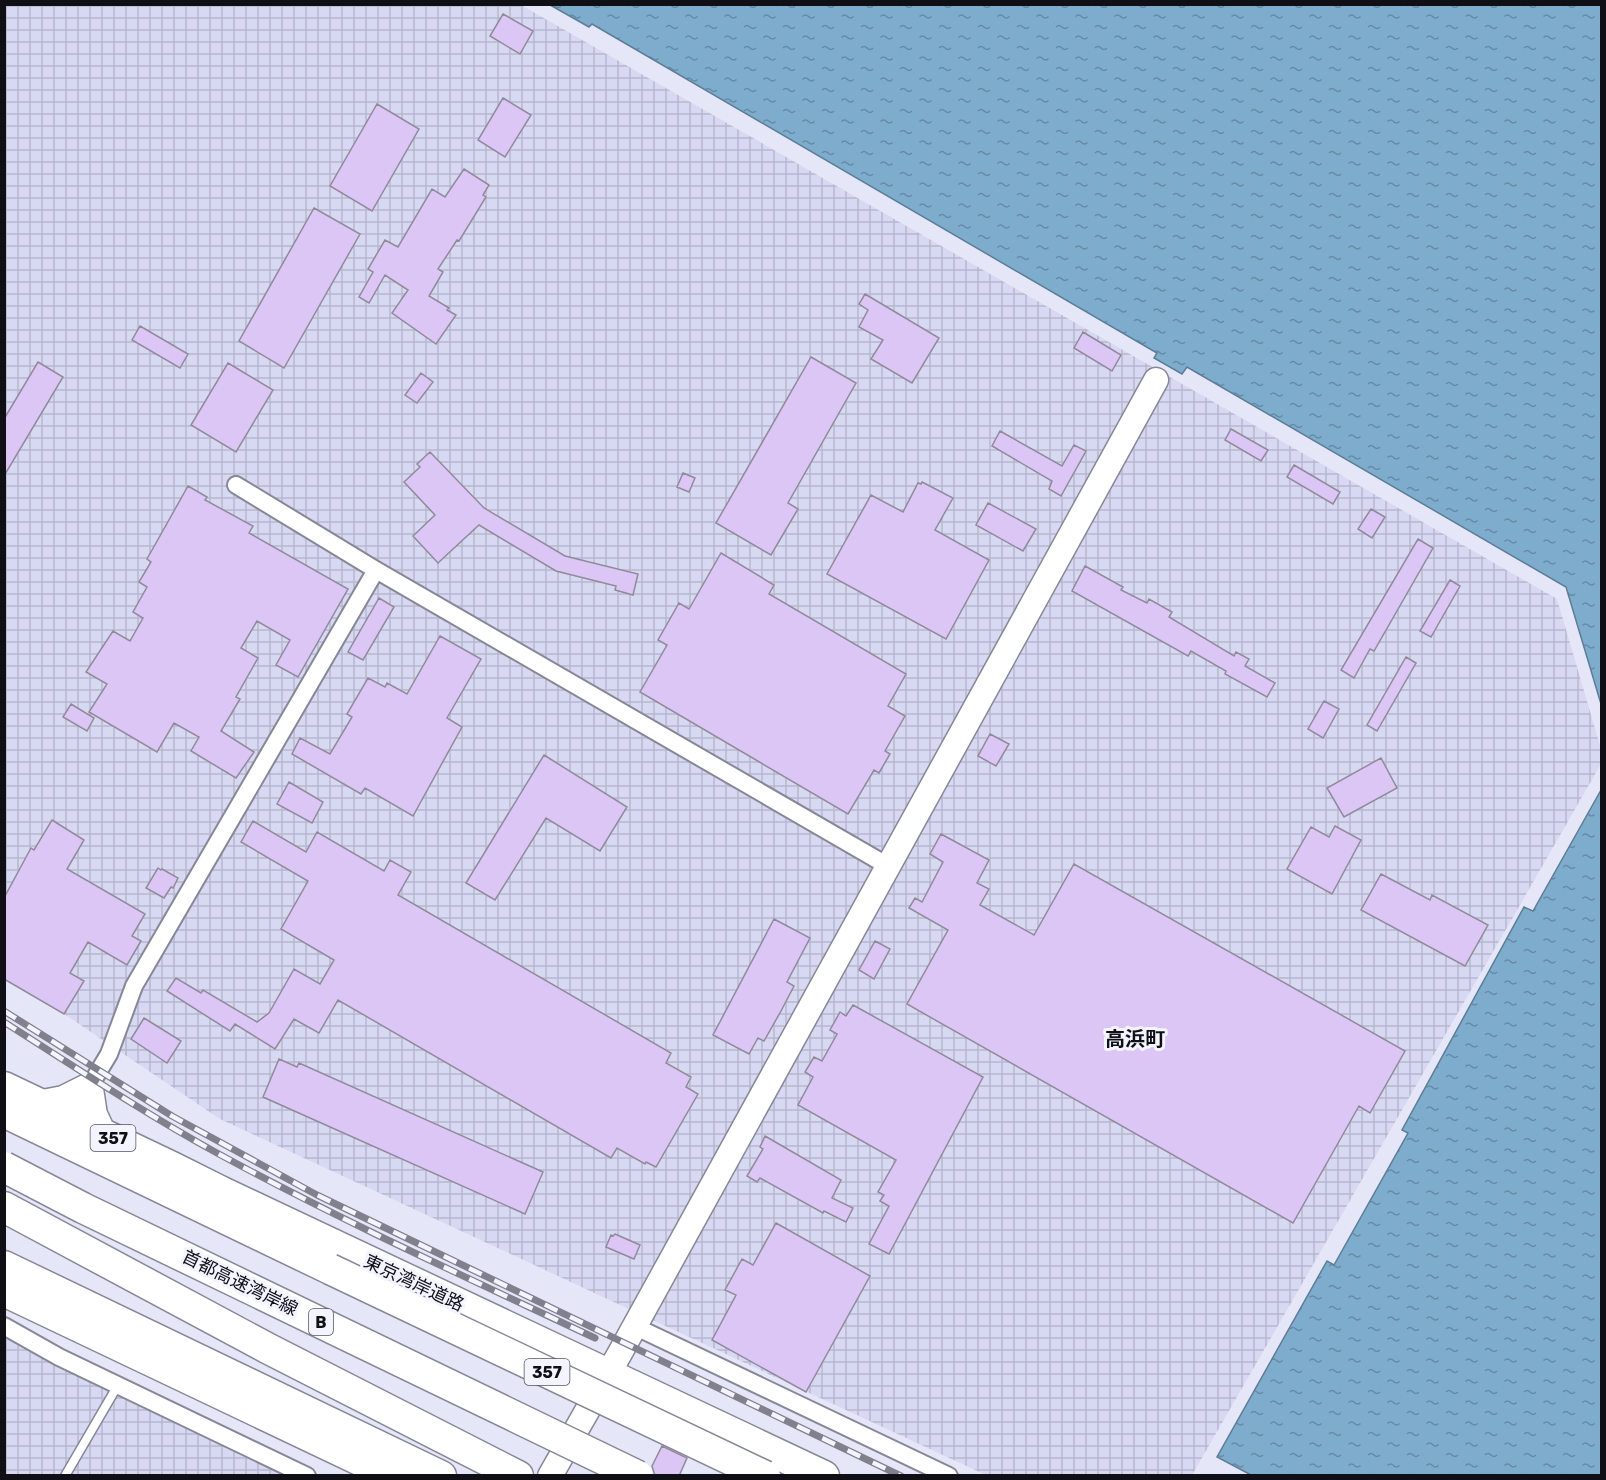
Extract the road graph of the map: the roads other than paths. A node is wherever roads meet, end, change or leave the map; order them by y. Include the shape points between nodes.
1 (1156, 380) dead end
2 (236, 485) dead end
3 (376, 570) junction
4 (888, 866) junction
5 (4, 1087) edge
6 (88, 1089) junction
7 (43, 1105) junction
8 (4, 1112) edge
9 (100, 1132) junction
10 (4, 1167) edge
11 (4, 1207) edge
12 (4, 1266) edge
13 (4, 1291) edge
14 (4, 1326) edge
15 (634, 1326) junction
16 (608, 1374) junction
17 (118, 1385) junction
18 (65, 1476) edge
19 (307, 1476) edge
20 (393, 1476) edge
21 (441, 1476) edge
22 (518, 1476) edge
23 (549, 1476) edge
24 (638, 1476) edge
25 (765, 1476) edge
26 (824, 1476) edge
27 (950, 1476) edge

1 - 4 street
2 - 3 street
3 - 4 street
3 - 6 street via 134,986 109,1054
4 - 15 street
5 - 7 highway, 東京湾岸道路 / 357
6 - 7 highway via 64,1101
6 - 9 highway via 92,1115
7 - 9 highway, 東京湾岸道路 / 357
8 - 25 highway, 東京湾岸道路 / 357, bridge
9 - 16 highway, 東京湾岸道路 / 357
10 - 24 highway, 首都高速湾岸線 / B, bridge
11 - 22 highway
12 - 21 highway
13 - 20 highway
14 - 17 street
15 - 16 street
15 - 27 street
16 - 23 street
16 - 26 highway, 東京湾岸道路 / 357
17 - 18 lane
17 - 19 street

